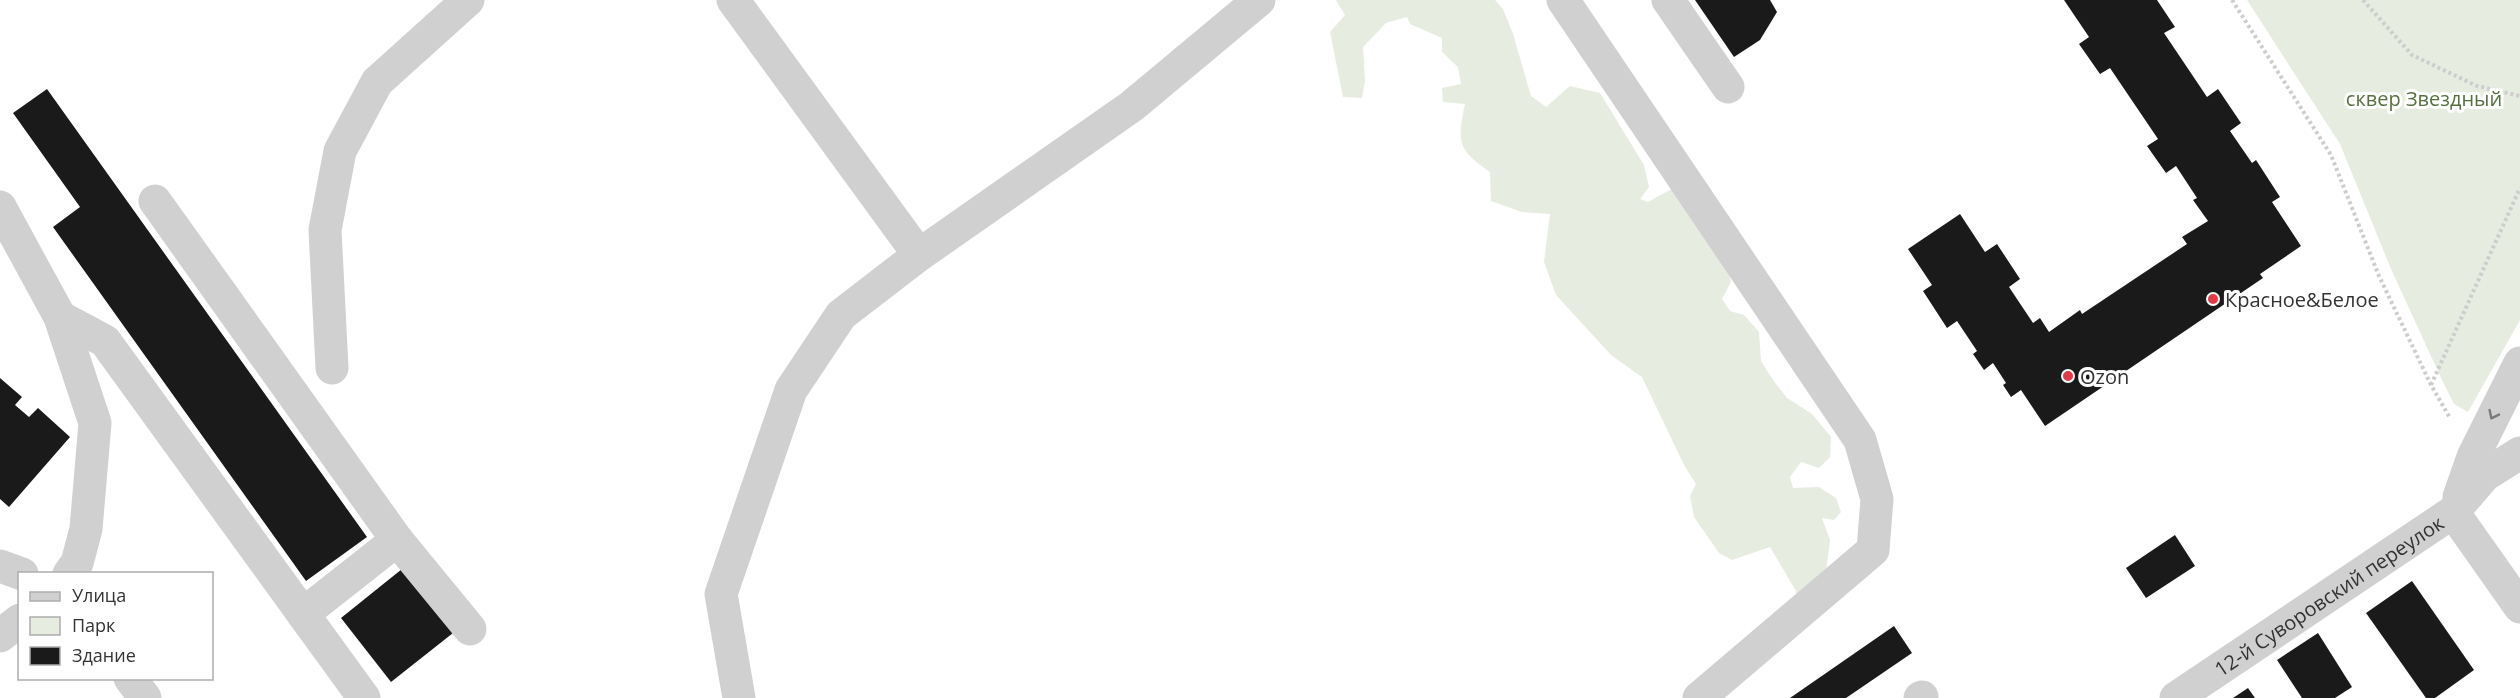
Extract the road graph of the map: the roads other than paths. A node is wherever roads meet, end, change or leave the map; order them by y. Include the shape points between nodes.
1 (468, 0) edge
2 (733, 0) edge
3 (1259, 0) edge
4 (1563, 0) edge
5 (1668, 0) edge
6 (1728, 87) dead end
7 (155, 201) dead end
8 (0, 207) edge
9 (919, 255) junction
10 (60, 317) junction
11 (2520, 363) edge
12 (332, 368) dead end
13 (2520, 453) edge
14 (2453, 513) junction
15 (397, 540) junction
16 (0, 566) edge
17 (19, 572) edge
18 (70, 572) edge
19 (2520, 607) edge
20 (303, 614) junction
21 (18, 622) edge
22 (470, 629) dead end
23 (0, 636) edge
24 (132, 680) edge
25 (145, 698) edge
26 (364, 698) edge
27 (739, 698) edge
28 (1700, 698) edge
29 (2176, 698) edge

1 - 12 street via 376,82 340,151 325,230
2 - 9 street
3 - 9 street via 1132,106
4 - 28 street via 1860,440 1877,499 1873,550
5 - 6 street
7 - 15 street
8 - 10 street
9 - 27 street via 841,315 791,390 721,594
10 - 18 street via 95,423 87,529 77,563
10 - 20 street via 105,341
11 -> 14 street via 2474,457
13 - 14 street, 12-й Суворовский переулок via 2485,475
14 - 19 street
14 - 29 street, 12-й Суворовский переулок
15 - 20 street
15 - 22 street
16 - 17 street
20 - 26 street
21 - 23 street
24 - 25 street

